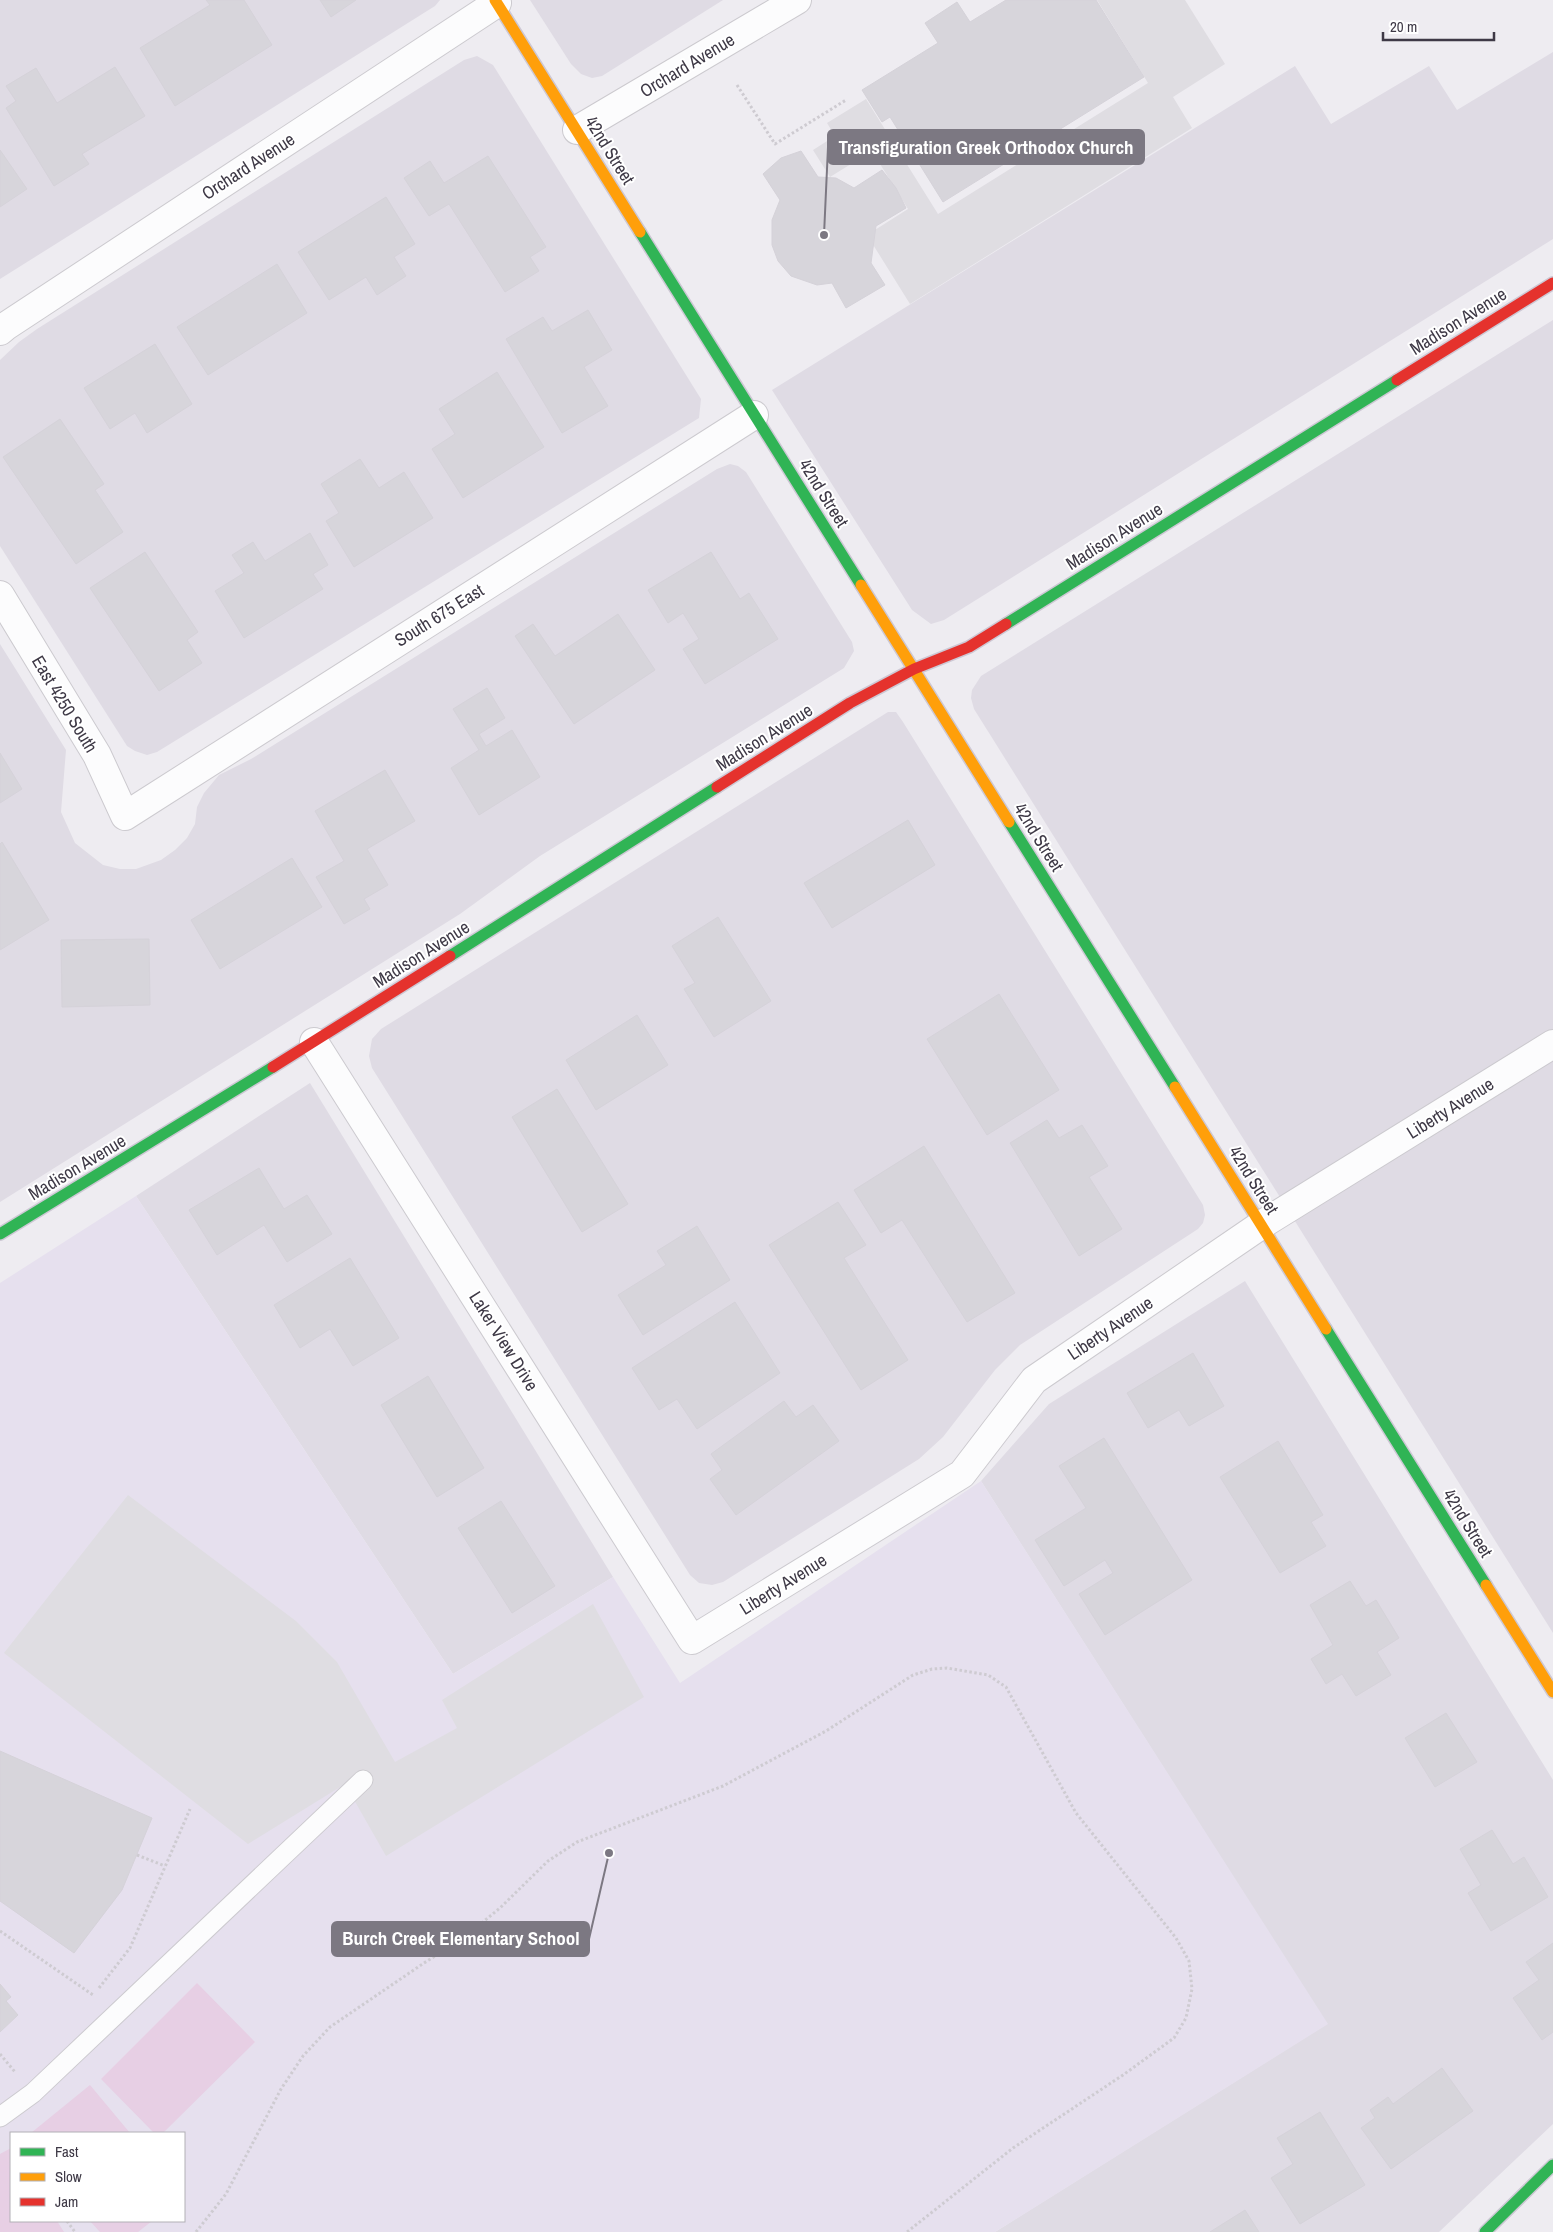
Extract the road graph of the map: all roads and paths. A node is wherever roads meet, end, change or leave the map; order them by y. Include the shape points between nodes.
1 (797, 0) edge
2 (496, 1) edge
3 (737, 84) dead end
4 (846, 100) dead end
5 (577, 130) junction
6 (1553, 283) edge
7 (0, 331) edge
8 (754, 414) junction
9 (0, 595) edge
10 (914, 669) junction
11 (125, 816) joint
12 (314, 1042) junction
13 (1553, 1044) edge
14 (1261, 1225) junction
15 (0, 1234) edge
16 (692, 1640) joint
17 (1553, 1692) edge
18 (363, 1780) dead end
19 (190, 1809) dead end
20 (137, 1855) dead end
21 (164, 1866) junction
22 (0, 1931) edge
23 (93, 1995) junction
24 (86, 2002) dead end
25 (20, 2064) dead end
26 (7, 2076) dead end
27 (0, 2117) edge
28 (1553, 2165) edge
29 (196, 2232) edge
30 (907, 2232) edge
31 (1485, 2232) edge

1 - 5 street, Orchard Avenue
2 - 5 street, 42nd Street
2 - 7 street, Orchard Avenue
3 - 4 path via 775,144
5 - 8 street, 42nd Street
6 - 10 street, Madison Avenue via 969,647
8 - 10 street, 42nd Street
8 - 11 street, South 675 East
9 - 11 street, East 4250 South via 97,756
10 - 12 street, Madison Avenue via 850,703
10 - 14 street, 42nd Street
12 - 15 street, Madison Avenue
12 - 16 street, Laker View Drive
13 - 14 street, Liberty Avenue
14 - 16 street, Liberty Avenue via 1034,1380 962,1474
14 - 17 street, 42nd Street
18 - 27 lane via 33,2093
19 - 21 path
20 - 21 path
21 - 23 path via 130,1948
22 - 23 path
23 - 24 path
25 - 26 path
28 - 31 street
29 - 30 path via 226,2194 281,2089 303,2056 330,2028 462,1939 500,1908 548,1861 577,1842 723,1786 826,1731 914,1675 947,1668 988,1675 1006,1687 1076,1813 1176,1938 1189,1961 1192,1989 1186,2018 1174,2038 1014,2148

